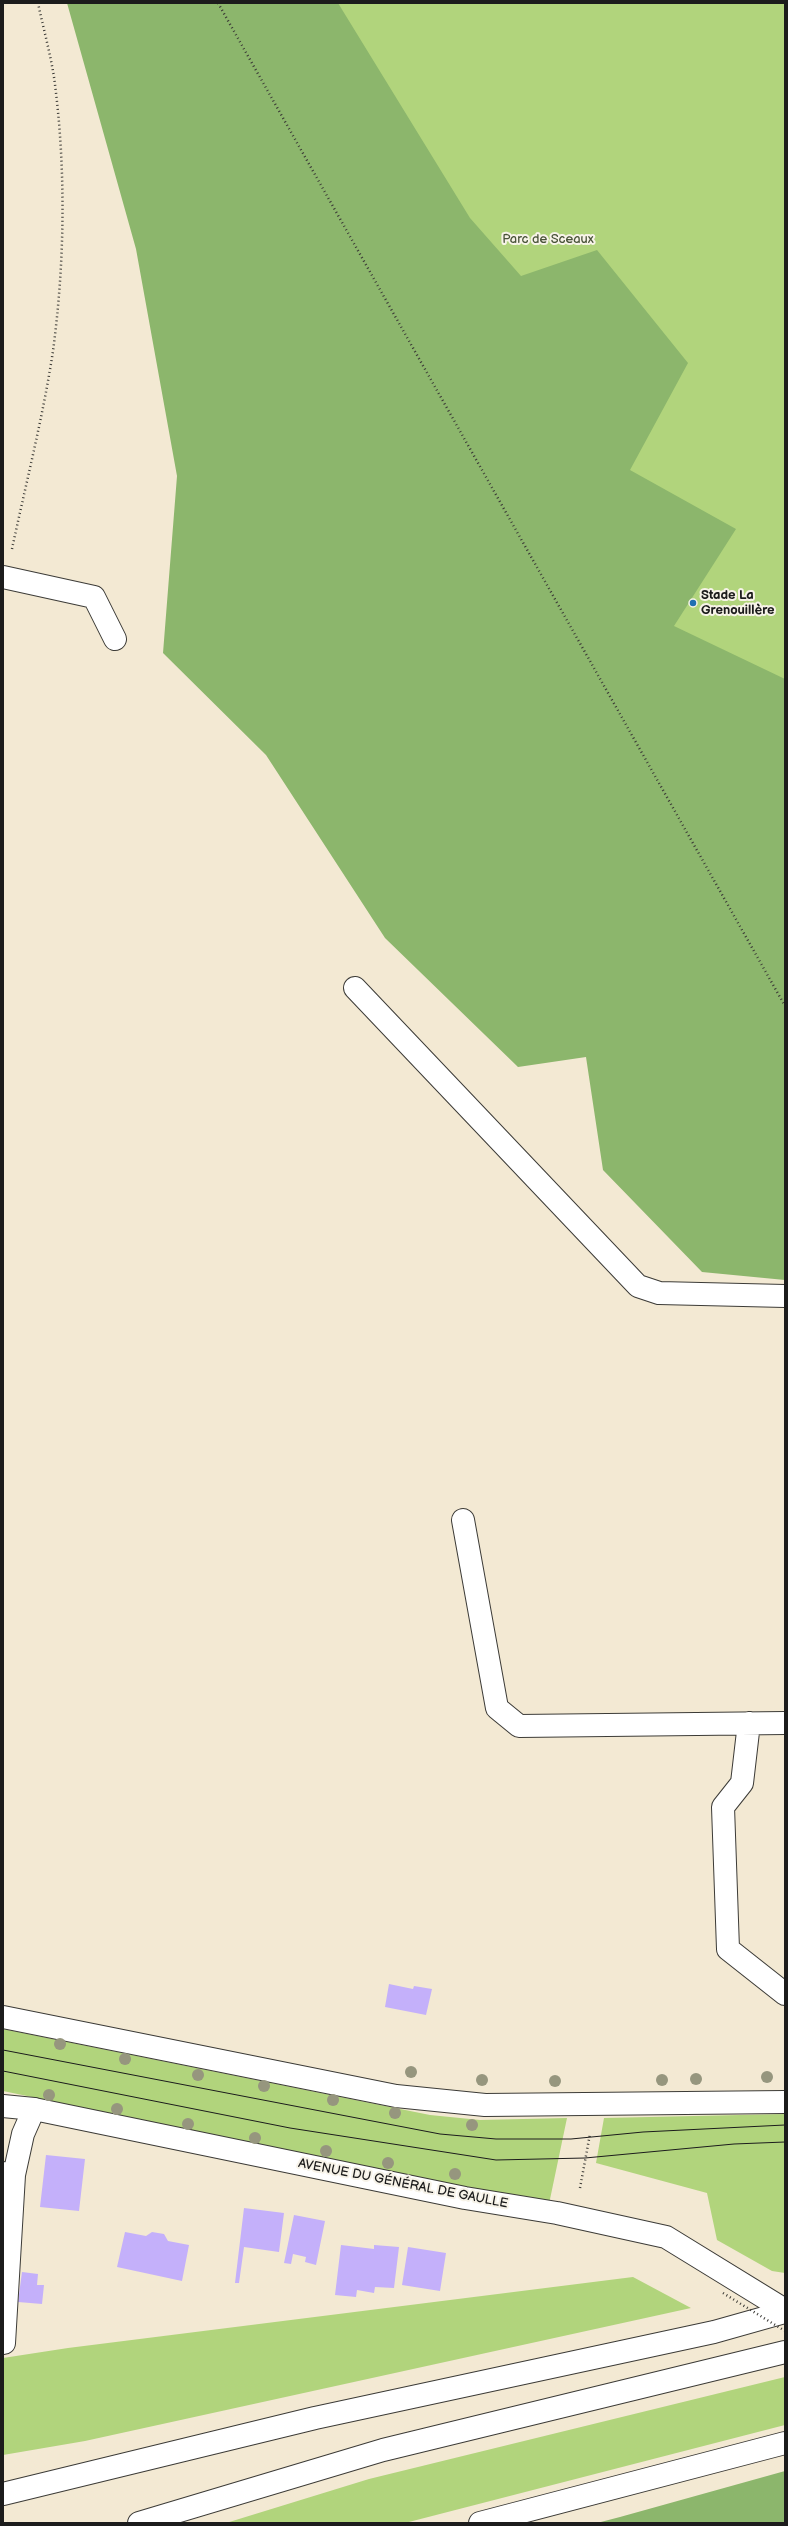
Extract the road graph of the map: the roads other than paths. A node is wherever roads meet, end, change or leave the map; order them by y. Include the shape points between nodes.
1 (5, 577) edge
2 (115, 639) dead end
3 (355, 988) dead end
4 (785, 1296) edge
5 (463, 1520) dead end
6 (749, 1723) junction
7 (785, 1723) edge
8 (785, 1994) edge
9 (3, 2017) edge
10 (785, 2102) edge
11 (3, 2106) edge
12 (34, 2109) junction
13 (8, 2174) edge
14 (785, 2311) edge
15 (4, 2343) dead end
16 (785, 2352) edge
17 (785, 2443) edge
18 (8, 2493) edge
19 (139, 2523) edge
20 (480, 2523) edge

1 - 2 main road via 94,597
3 - 4 main road via 638,1286 659,1293
5 - 6 main road via 497,1708 519,1726
6 - 7 main road
6 - 8 main road via 742,1783 723,1807 728,1949
9 - 10 main road via 396,2096 485,2104
11 - 12 main road, AVENUE DU GÉNÉRAL DE GAULLE
12 - 13 main road
12 - 14 main road, AVENUE DU GÉNÉRAL DE GAULLE via 666,2237
13 - 15 main road
14 - 18 main road via 714,2332 315,2418
16 - 19 main road via 384,2450
17 - 20 main road

